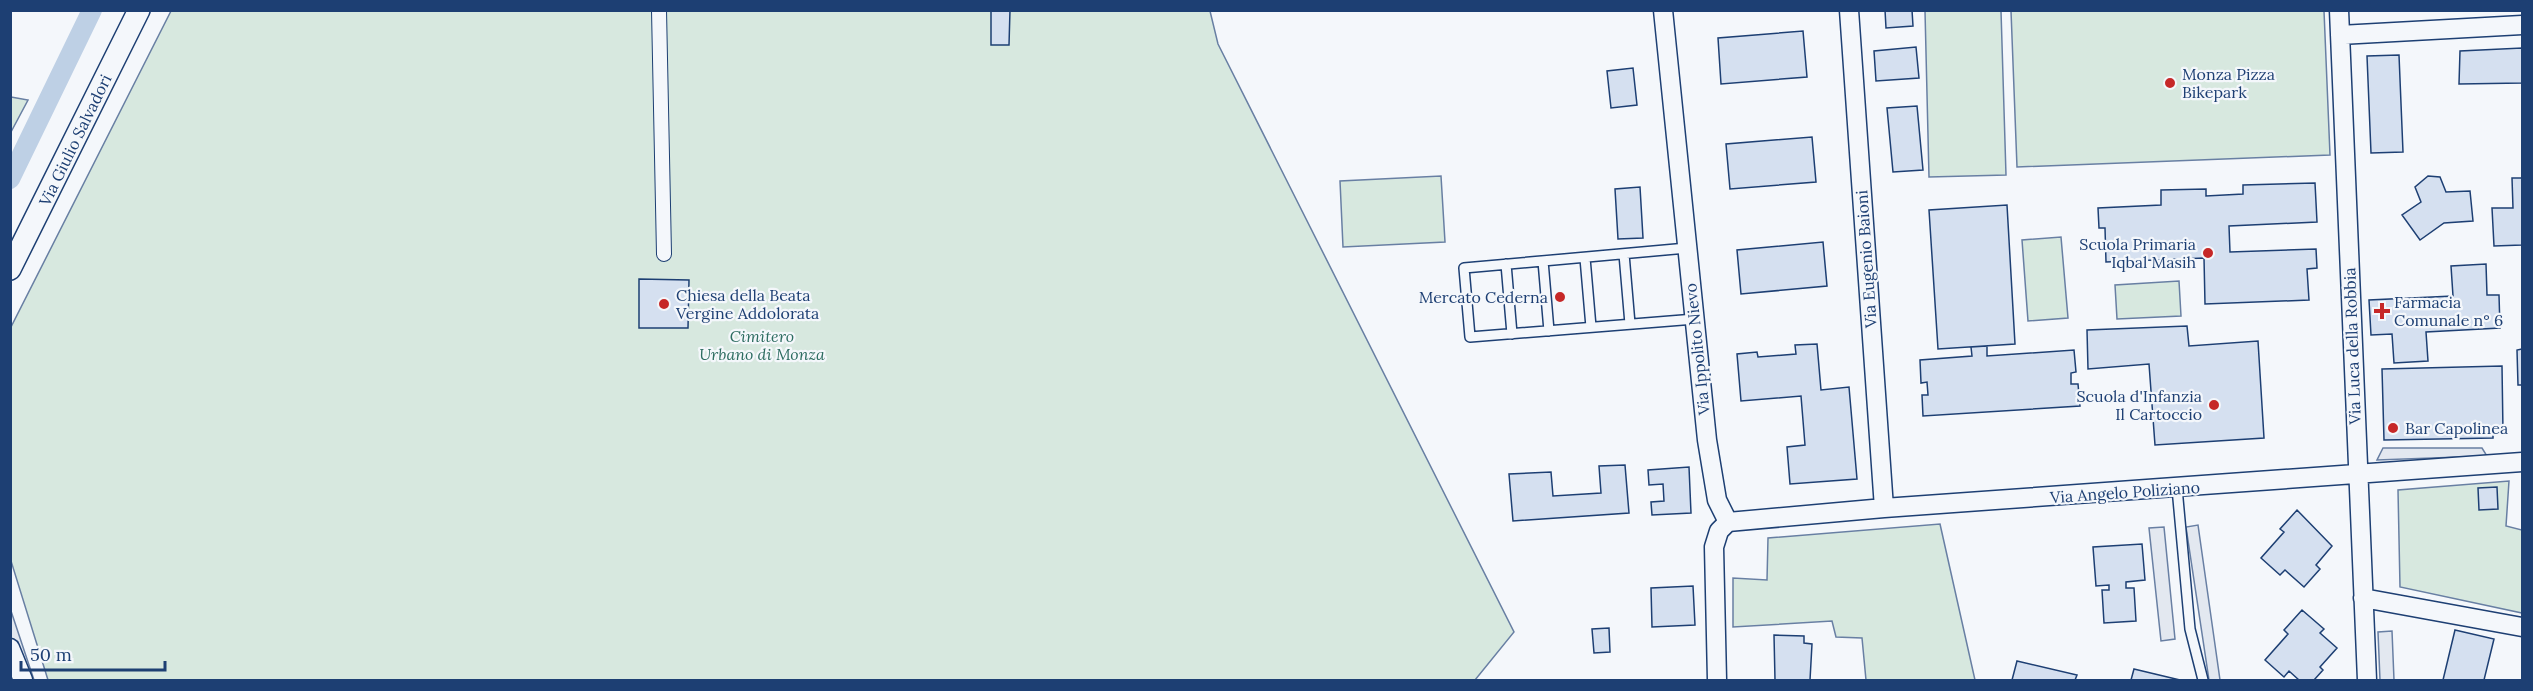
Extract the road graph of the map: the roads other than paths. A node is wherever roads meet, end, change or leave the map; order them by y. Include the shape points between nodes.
1 (139, 10) edge
2 (659, 10) edge
3 (1663, 10) edge
4 (1849, 10) edge
5 (2339, 10) edge
6 (2523, 26) edge
7 (2340, 35) junction
8 (1686, 248) junction
9 (664, 254) dead end
10 (1624, 254) junction
11 (1585, 258) junction
12 (1543, 261) junction
13 (1506, 264) junction
14 (10, 269) edge
15 (1695, 319) junction
16 (1630, 324) junction
17 (1590, 327) junction
18 (1549, 331) junction
19 (1512, 334) junction
20 (2523, 462) edge
21 (2356, 474) junction
22 (2177, 488) junction
23 (1884, 508) junction
24 (1728, 522) junction
25 (2363, 598) junction
26 (2523, 627) edge
27 (10, 648) edge
28 (22, 681) edge
29 (1717, 681) edge
30 (2203, 681) edge
31 (2367, 681) edge

1 - 14 street, Via Giulio Salvadori
2 - 9 street
3 - 8 street, Via Ippolito Nievo
4 - 23 street, Via Eugenio Baioni
5 - 7 street, Via Luca della Robbia
6 - 7 street
7 - 21 street, Via Luca della Robbia
8 - 10 lane
8 - 15 street, Via Ippolito Nievo
10 - 11 lane
10 - 16 lane
11 - 12 lane
11 - 17 lane
12 - 13 lane
12 - 18 lane
13 - 19 lane
13 - 19 lane via 1464,268 1470,337
15 - 16 lane
15 - 24 street, Via Ippolito Nievo via 1707,440 1717,500
16 - 17 lane
17 - 18 lane
18 - 19 lane
20 - 21 street, Via Angelo Poliziano
21 - 22 street, Via Angelo Poliziano
21 - 25 street, Via Luca della Robbia
22 - 23 street, Via Angelo Poliziano
22 - 30 lane via 2190,629
23 - 24 street, Via Angelo Poliziano
24 - 29 street via 1719,531 1714,547
25 - 26 street
25 - 31 street, Via Luca della Robbia
27 - 28 street

